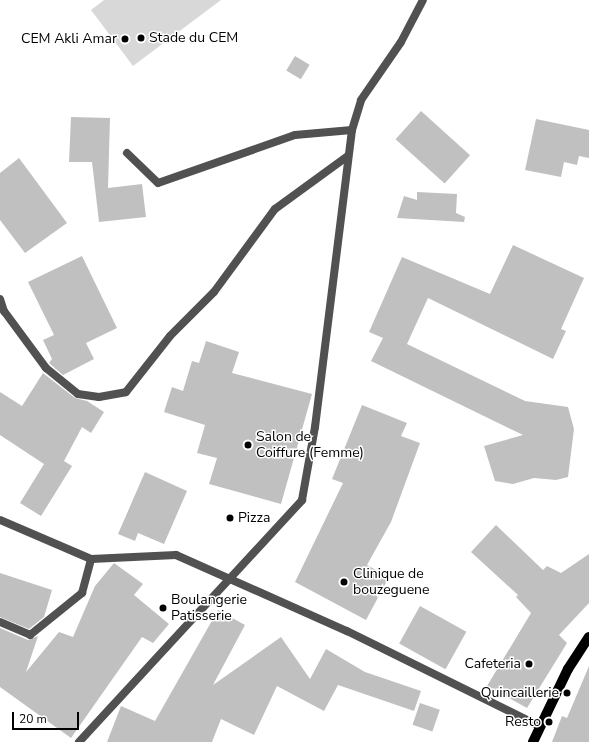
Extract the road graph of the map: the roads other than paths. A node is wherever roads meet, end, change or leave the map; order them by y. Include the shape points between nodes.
1 (423, 0) edge
2 (352, 130) junction
3 (127, 153) dead end
4 (348, 156) junction
5 (0, 299) edge
6 (0, 520) edge
7 (91, 559) junction
8 (231, 576) junction
9 (0, 622) edge
10 (589, 636) edge
11 (539, 726) junction
12 (79, 742) edge
13 (533, 742) edge

1 - 2 street via 401,42 361,100
2 - 3 street via 295,135 158,183
2 - 4 street
4 - 5 street via 275,209 214,292 170,336 126,392 99,397 78,394 46,368 4,311
4 - 8 street via 347,187 302,500
6 - 7 street
7 - 8 street via 176,555
7 - 9 street via 82,593 30,635
8 - 11 street
8 - 12 street
10 - 11 main road
11 - 13 main road

